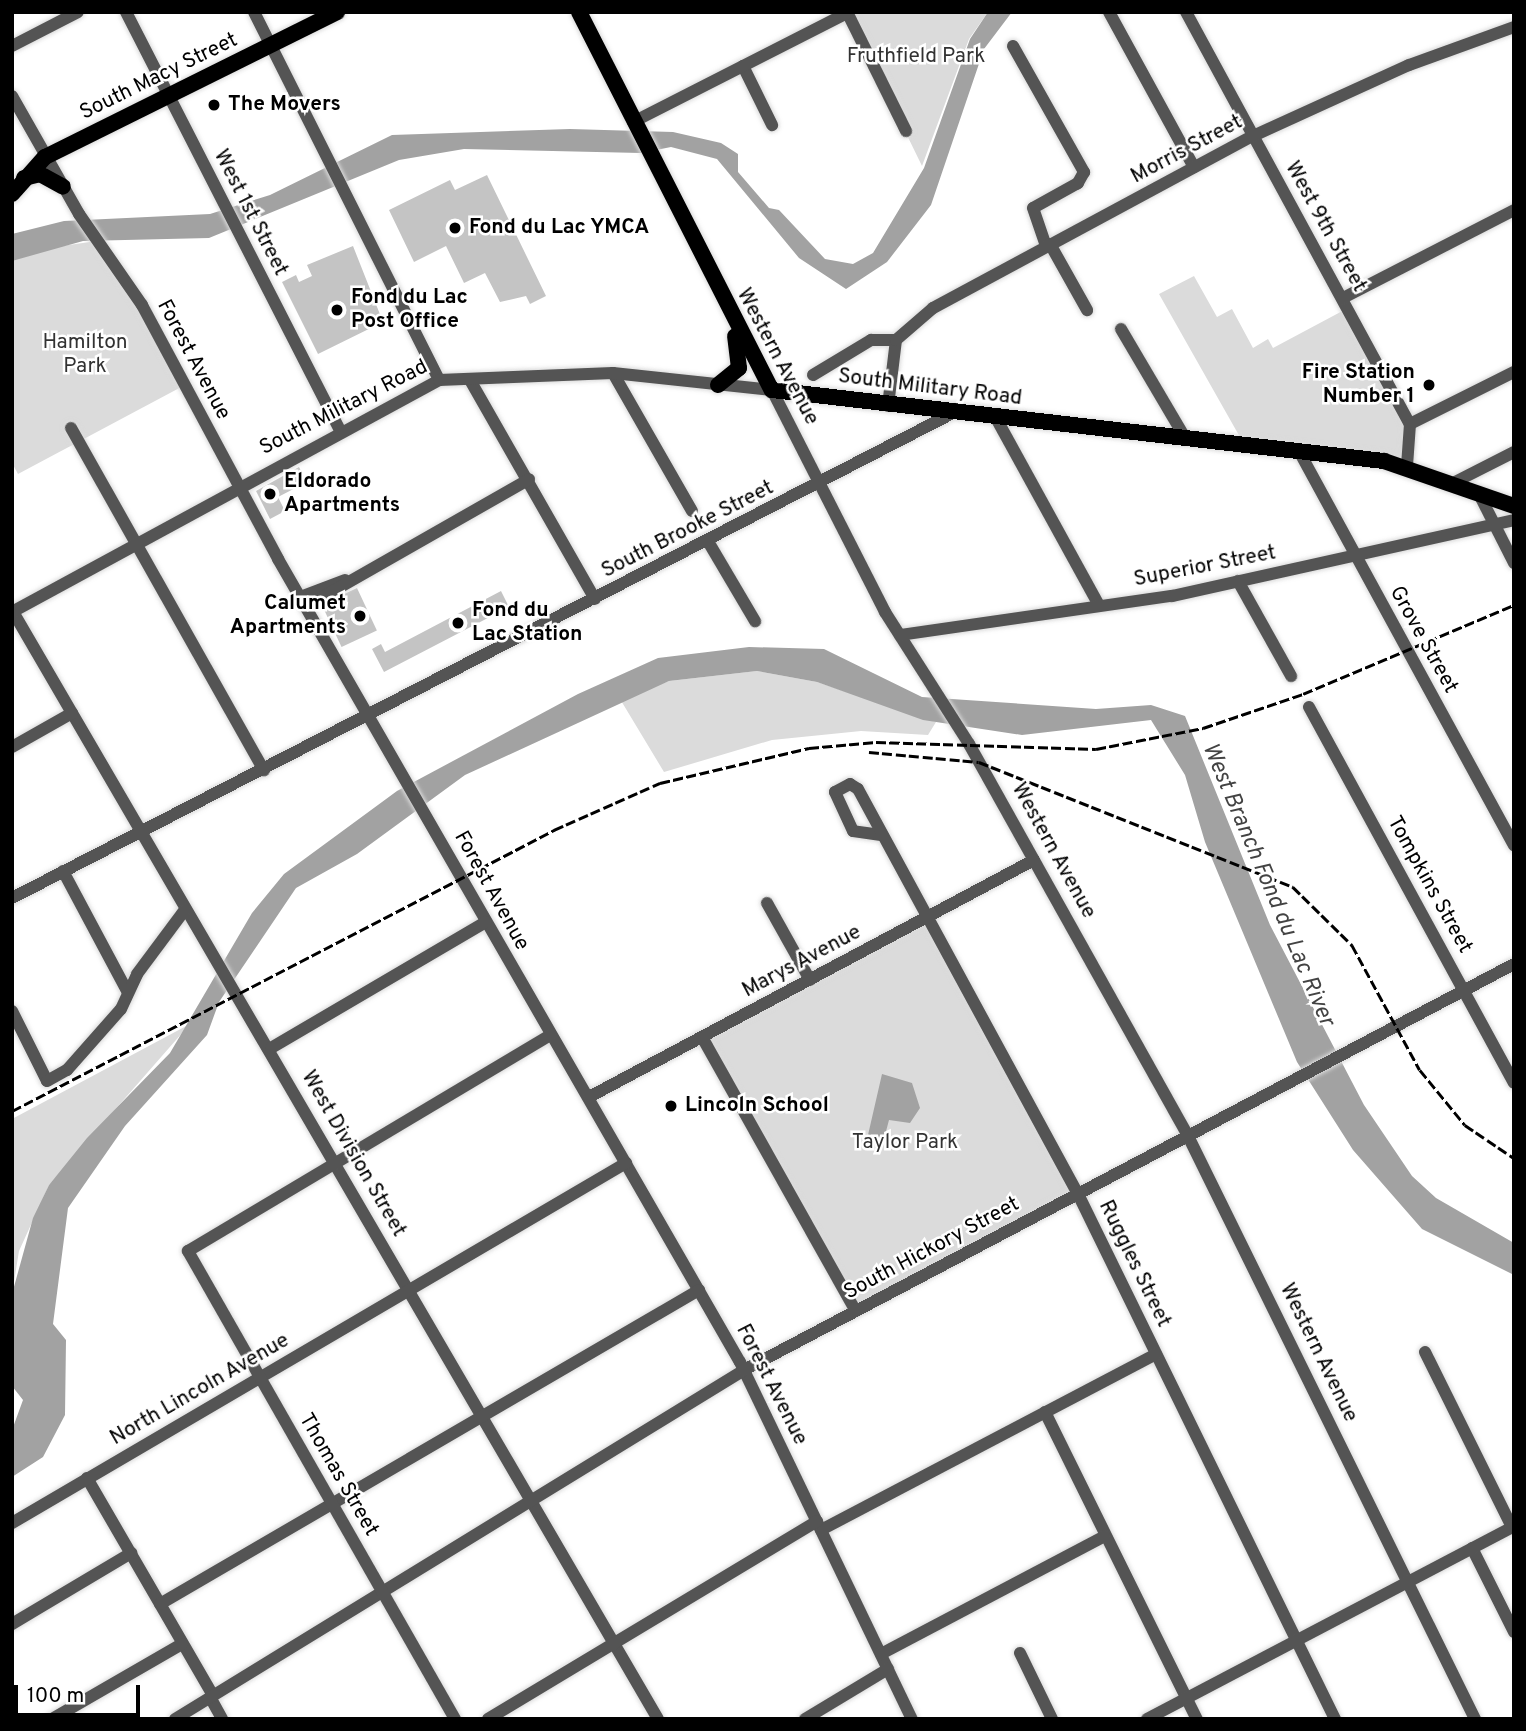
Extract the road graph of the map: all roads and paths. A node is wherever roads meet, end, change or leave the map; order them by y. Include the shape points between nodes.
1 (78, 12) edge
2 (126, 12) edge
3 (254, 12) edge
4 (337, 12) edge
5 (1109, 12) edge
6 (1186, 12) edge
7 (847, 13) edge
8 (585, 14) edge
9 (1514, 27) edge
10 (270, 45) junction
11 (12, 46) edge
12 (1013, 46) dead end
13 (743, 66) junction
14 (167, 95) junction
15 (12, 96) edge
16 (772, 125) dead end
17 (635, 126) junction
18 (906, 131) dead end
19 (1253, 136) junction
20 (45, 157) junction
21 (1194, 167) junction
22 (24, 178) junction
23 (63, 187) junction
24 (12, 194) edge
25 (1514, 210) edge
26 (1048, 245) junction
27 (722, 297) junction
28 (1343, 298) junction
29 (1086, 310) dead end
30 (1121, 329) dead end
31 (896, 340) junction
32 (1514, 372) edge
33 (613, 373) junction
34 (813, 375) dead end
35 (439, 380) junction
36 (470, 380) junction
37 (718, 384) junction
38 (772, 390) junction
39 (888, 406) junction
40 (953, 413) junction
41 (996, 418) junction
42 (1410, 425) junction
43 (71, 428) dead end
44 (340, 431) junction
45 (1184, 436) junction
46 (1514, 452) edge
47 (1300, 453) junction
48 (1406, 466) junction
49 (529, 479) junction
50 (1455, 482) junction
51 (820, 484) junction
52 (238, 486) junction
53 (1478, 492) junction
54 (1514, 506) edge
55 (692, 511) dead end
56 (1514, 520) edge
57 (1493, 525) junction
58 (136, 543) junction
59 (709, 543) junction
60 (1354, 555) junction
61 (1514, 563) edge
62 (1238, 581) junction
63 (596, 599) junction
64 (303, 602) junction
65 (1099, 605) junction
66 (13, 611) edge
67 (755, 621) dead end
68 (900, 635) junction
69 (1291, 676) dead end
70 (1309, 707) dead end
71 (72, 713) junction
72 (369, 715) junction
73 (12, 747) edge
74 (264, 770) junction
75 (141, 834) junction
76 (881, 835) dead end
77 (1514, 845) edge
78 (1034, 860) junction
79 (63, 872) junction
80 (12, 898) edge
81 (767, 903) dead end
82 (184, 911) junction
83 (923, 920) junction
84 (486, 922) junction
85 (1514, 964) edge
86 (810, 980) junction
87 (1465, 990) junction
88 (127, 991) junction
89 (12, 1011) edge
90 (551, 1035) junction
91 (702, 1037) junction
92 (271, 1048) junction
93 (1514, 1083) edge
94 (589, 1097) junction
95 (1188, 1136) junction
96 (626, 1163) junction
97 (334, 1164) junction
98 (1078, 1194) junction
99 (699, 1290) junction
100 (409, 1291) junction
101 (856, 1311) junction
102 (1425, 1352) dead end
103 (1156, 1353) junction
104 (744, 1370) junction
105 (259, 1378) junction
106 (1045, 1412) junction
107 (482, 1417) junction
108 (87, 1478) junction
109 (531, 1500) junction
110 (332, 1504) junction
111 (12, 1523) edge
112 (819, 1525) junction
113 (1513, 1526) edge
114 (1105, 1536) junction
115 (1472, 1548) junction
116 (131, 1553) junction
117 (1407, 1581) junction
118 (382, 1592) junction
119 (160, 1604) junction
120 (12, 1624) edge
121 (1514, 1632) edge
122 (1296, 1640) junction
123 (614, 1643) junction
124 (182, 1644) junction
125 (1020, 1653) dead end
126 (881, 1654) junction
127 (888, 1669) junction
128 (211, 1696) junction
129 (1187, 1698) junction
130 (52, 1719) edge
131 (175, 1719) edge
132 (222, 1719) edge
133 (455, 1719) edge
134 (488, 1719) edge
135 (658, 1719) edge
136 (806, 1719) edge
137 (912, 1719) edge
138 (1052, 1719) edge
139 (1147, 1719) edge
140 (1197, 1719) edge
141 (1335, 1719) edge
142 (1475, 1719) edge

1 - 11 street
2 - 14 street, West 1st Street
3 - 10 street
4 - 10 main road, South Macy Street
5 - 21 street
6 - 19 street, West 9th Street
7 - 13 street
7 - 18 street
8 - 17 main road, Western Avenue
9 - 19 street, Morris Street via 1409,65
10 - 14 main road, South Macy Street
10 - 35 street
12 - 26 street via 1084,172 1078,183 1035,205 1033,221
13 - 16 street
13 - 17 street
14 - 20 main road, South Macy Street
14 - 44 street, West 1st Street
15 - 20 street, Forest Avenue
17 - 27 main road, Western Avenue
19 - 21 street, Morris Street
19 - 28 street, West 9th Street
20 - 22 main road, South Macy Street
20 - 23 street, Forest Avenue
21 - 26 street, Morris Street
22 - 23 main road via 40,174
22 - 24 main road, South Macy Street
23 - 52 street, Forest Avenue via 142,305
25 - 28 street
26 - 29 street
26 - 31 street, Morris Street via 927,312
27 - 37 main road via 740,362
27 - 38 main road, Western Avenue
28 - 42 street, West 9th Street
30 - 45 street
31 - 34 street via 871,340
31 - 39 street
32 - 42 street
33 - 36 street, South Military Road
33 - 37 street, South Military Road
33 - 55 street
35 - 36 street, South Military Road
35 - 44 street, South Military Road
36 - 49 street
37 - 38 street, South Military Road
38 - 39 main road, South Military Road
38 - 51 street, Western Avenue
39 - 40 main road, South Military Road
40 - 41 main road, South Military Road
40 - 51 street, South Brooke Street
41 - 45 main road, South Military Road
41 - 65 street
42 - 48 street
43 - 58 street
44 - 52 street, South Military Road
45 - 47 main road, South Military Road
46 - 50 street
47 - 48 main road, South Military Road
47 - 60 street, Grove Street
48 - 50 main road, South Military Road
49 - 63 street
49 - 64 street
50 - 53 main road, South Military Road
51 - 59 street, South Brooke Street
51 - 68 street, Western Avenue
52 - 58 street, South Military Road
52 - 64 street, Forest Avenue
53 - 54 main road, South Military Road
53 - 57 street
56 - 57 street, Superior Street
57 - 60 street, Superior Street
57 - 61 street
58 - 66 street, South Military Road
58 - 74 street
59 - 63 street, South Brooke Street
59 - 67 street
60 - 62 street, Superior Street
60 - 77 street, Grove Street
62 - 65 street, Superior Street
62 - 69 street
63 - 72 street, South Brooke Street
64 - 72 street, Forest Avenue
65 - 68 street, Superior Street
66 - 71 street, West Division Street
68 - 78 street, Western Avenue via 962,732
70 - 87 street, Tompkins Street
71 - 73 street
71 - 75 street, West Division Street
72 - 74 street, South Brooke Street
72 - 84 street, Forest Avenue
74 - 75 street, South Brooke Street
75 - 79 street, South Brooke Street
75 - 82 street, West Division Street
76 - 83 street, Ruggles Street
78 - 83 street, Marys Avenue
78 - 95 street, Western Avenue
79 - 80 street, South Brooke Street
79 - 88 street
81 - 86 street
82 - 88 street
82 - 92 street, West Division Street
83 - 86 street, Marys Avenue
83 - 98 street, Ruggles Street
84 - 90 street, Forest Avenue
84 - 92 street
85 - 87 street, South Hickory Street
86 - 91 street, Marys Avenue
87 - 93 street, Tompkins Street
87 - 95 street, South Hickory Street
88 - 89 street via 121,1009 76,1059 47,1081
90 - 94 street, Forest Avenue
90 - 97 street
91 - 94 street, Marys Avenue
91 - 101 street
92 - 97 street, West Division Street
94 - 96 street, Forest Avenue
95 - 98 street, South Hickory Street
95 - 117 street, Western Avenue
96 - 99 street, Forest Avenue
96 - 100 street, North Lincoln Avenue
97 - 100 street, West Division Street
97 - 105 street, Thomas Street via 188,1251
98 - 101 street, South Hickory Street
98 - 103 street, Ruggles Street
99 - 104 street, Forest Avenue
99 - 107 street
100 - 105 street, North Lincoln Avenue
100 - 107 street, West Division Street
101 - 104 street, South Hickory Street
102 - 113 street
103 - 106 street
103 - 122 street, Ruggles Street
104 - 109 street, South Hickory Street
104 - 112 street, Forest Avenue
105 - 108 street, North Lincoln Avenue
105 - 110 street, Thomas Street
106 - 112 street
106 - 114 street
107 - 109 street, West Division Street
107 - 110 street
108 - 111 street, North Lincoln Avenue
108 - 116 street
109 - 118 street, South Hickory Street
109 - 123 street, West Division Street
110 - 118 street, Thomas Street
110 - 119 street
112 - 123 street
112 - 126 street, Forest Avenue
113 - 115 street
114 - 126 street
114 - 129 street
115 - 117 street
115 - 121 street
116 - 119 street
116 - 120 street
117 - 122 street
117 - 142 street, Western Avenue
118 - 128 street, South Hickory Street
118 - 133 street, Thomas Street
119 - 124 street
122 - 129 street
122 - 141 street, Ruggles Street
123 - 134 street
123 - 135 street, West Division Street
124 - 128 street
124 - 130 street
125 - 138 street
126 - 127 street, Forest Avenue
127 - 136 street
127 - 137 street, Forest Avenue
128 - 131 street, South Hickory Street
128 - 132 street
129 - 139 street
129 - 140 street

